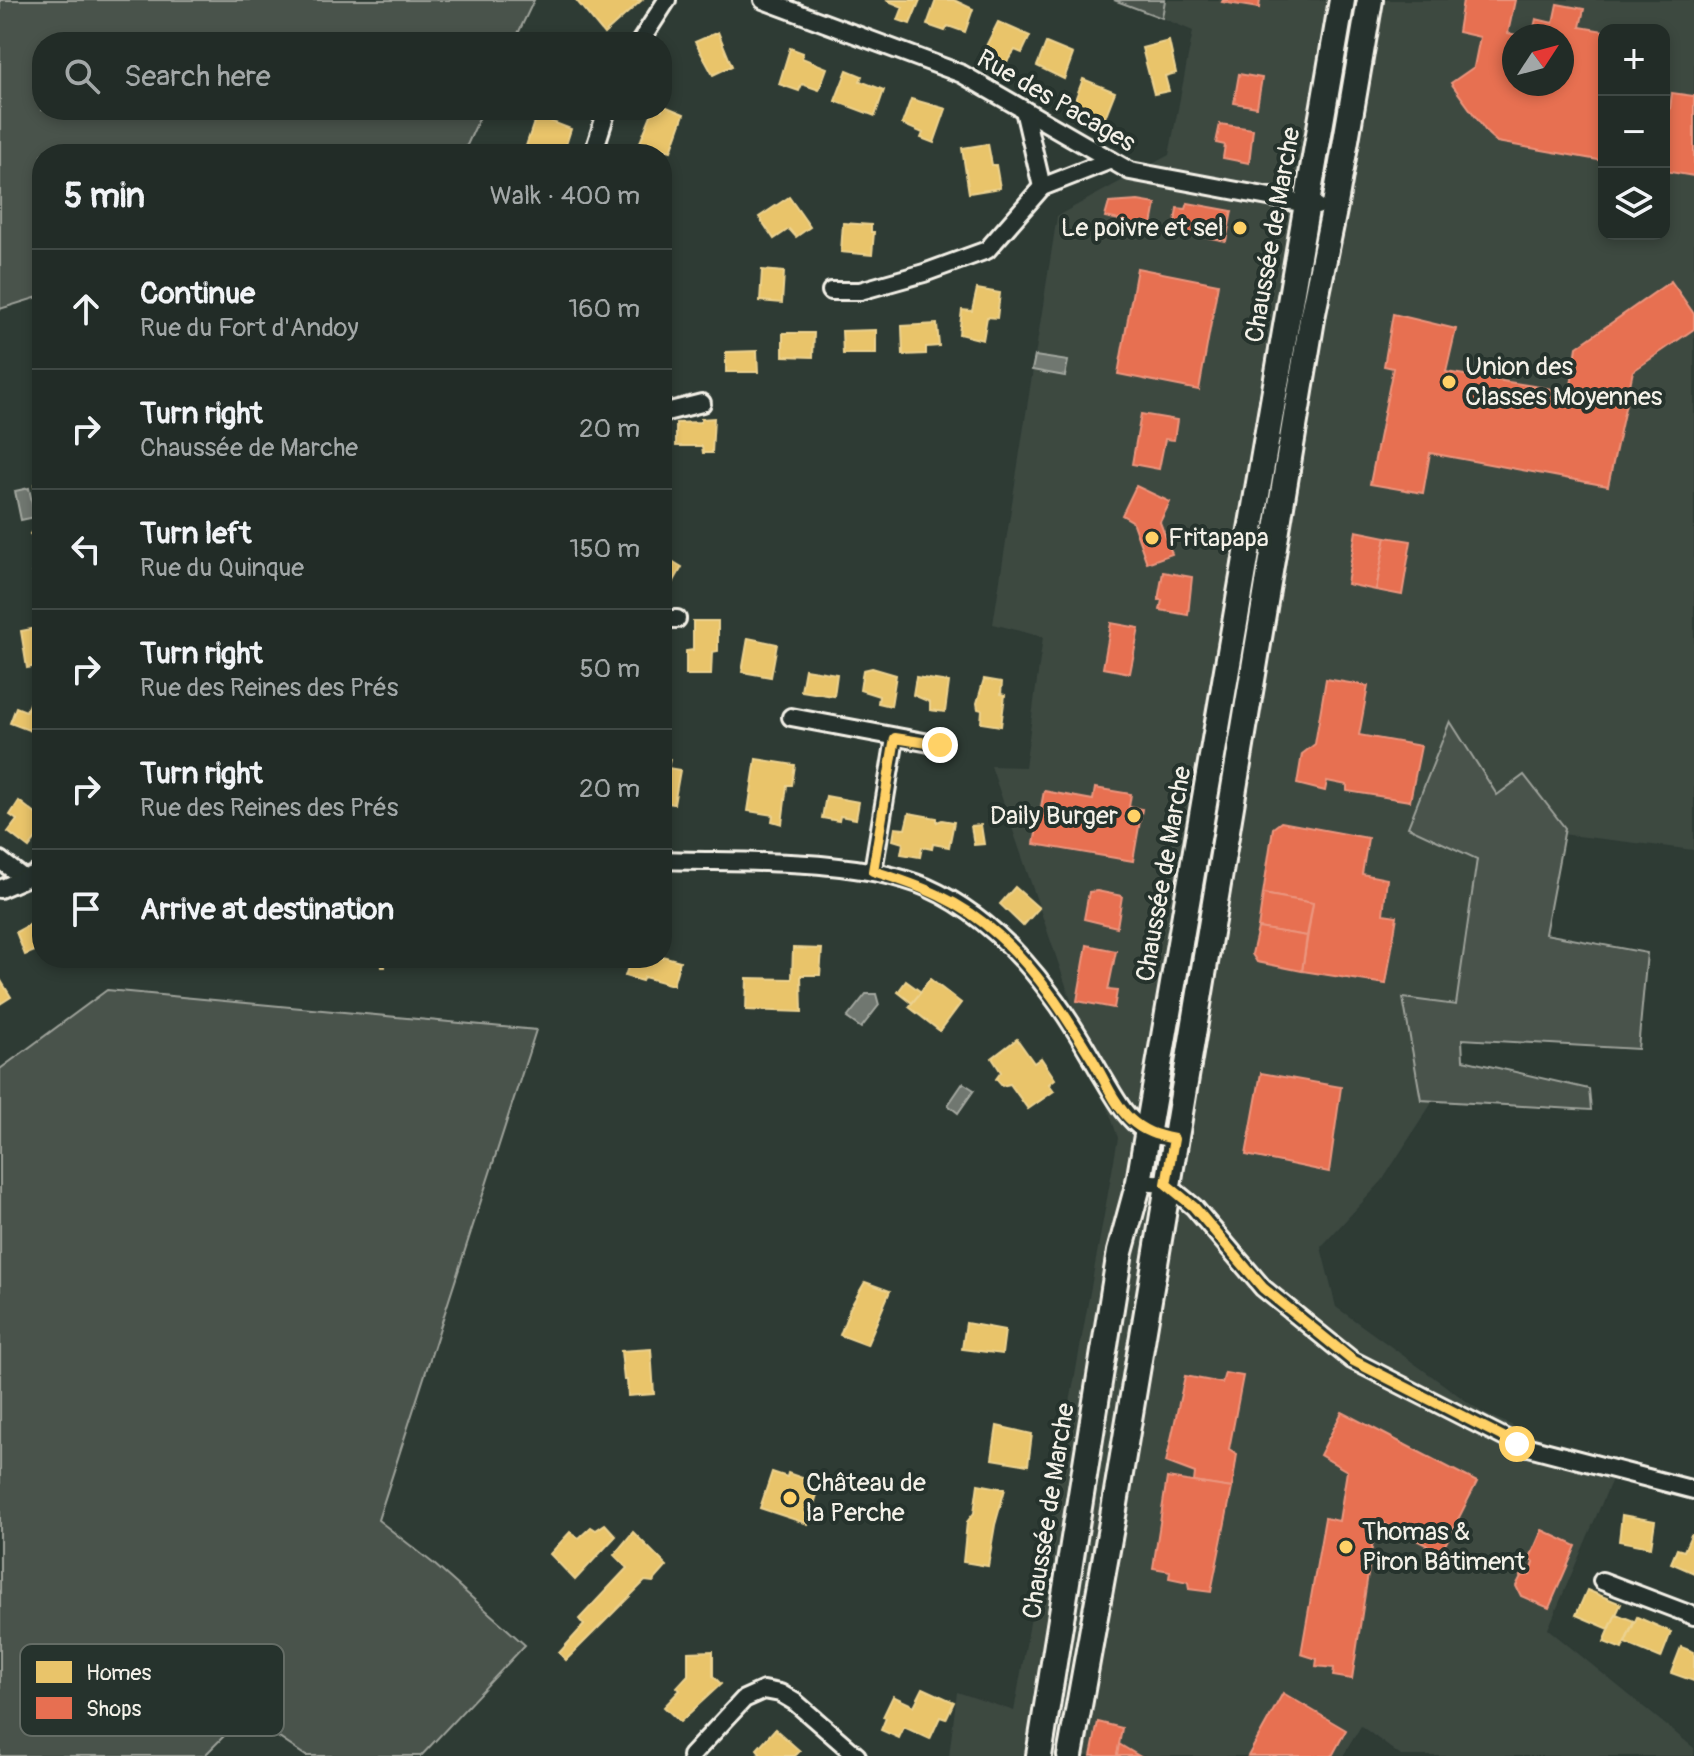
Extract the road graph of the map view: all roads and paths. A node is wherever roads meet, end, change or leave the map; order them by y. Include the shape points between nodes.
1 (667, 0) edge
2 (763, 0) edge
3 (1342, 0) edge
4 (1370, 0) edge
5 (646, 32) edge
6 (1024, 110) junction
7 (604, 120) edge
8 (596, 144) edge
9 (1111, 160) junction
10 (1042, 187) junction
11 (1307, 204) junction
12 (1334, 210) junction
13 (831, 291) dead end
14 (702, 403) dead end
15 (672, 410) edge
16 (791, 717) dead end
17 (895, 738) junction
18 (940, 745) dead end
19 (0, 860) edge
20 (672, 860) edge
21 (873, 871) junction
22 (32, 874) edge
23 (22, 877) junction
24 (0, 889) edge
25 (1148, 1133) junction
26 (1174, 1139) junction
27 (1139, 1182) junction
28 (1166, 1184) junction
29 (1694, 1490) edge
30 (1602, 1581) dead end
31 (1694, 1616) edge
32 (691, 1756) edge
33 (857, 1756) edge
34 (1039, 1756) edge
35 (1070, 1756) edge

1 - 5 street
2 - 6 street, Rue des Pacages via 962,74
3 - 11 main road, Chaussée de Marche
4 - 12 main road, Chaussée de Marche
6 - 9 street, Rue des Pacages
6 - 10 street
7 - 8 street
9 - 10 street
9 - 11 street, Rue des Pacages via 1130,171
10 - 13 street via 987,250 860,291
11 - 12 street, Rue des Pacages
11 - 25 main road, Chaussée de Marche
12 - 26 main road, Chaussée de Marche
14 - 15 street
16 - 17 street
17 - 18 street
17 - 21 street
19 - 23 street
20 - 21 street
21 - 25 street via 925,887 1000,936 1049,992 1127,1116
22 - 23 street
23 - 24 street
25 - 26 street
25 - 27 main road, Chaussée de Marche
26 - 28 main road, Chaussée de Marche
27 - 28 street
27 - 34 main road, Chaussée de Marche via 1120,1252
28 - 29 street via 1194,1207 1263,1288 1352,1360 1517,1444
28 - 35 main road, Chaussée de Marche
30 - 31 street
32 - 33 street via 744,1699 764,1690 795,1702

